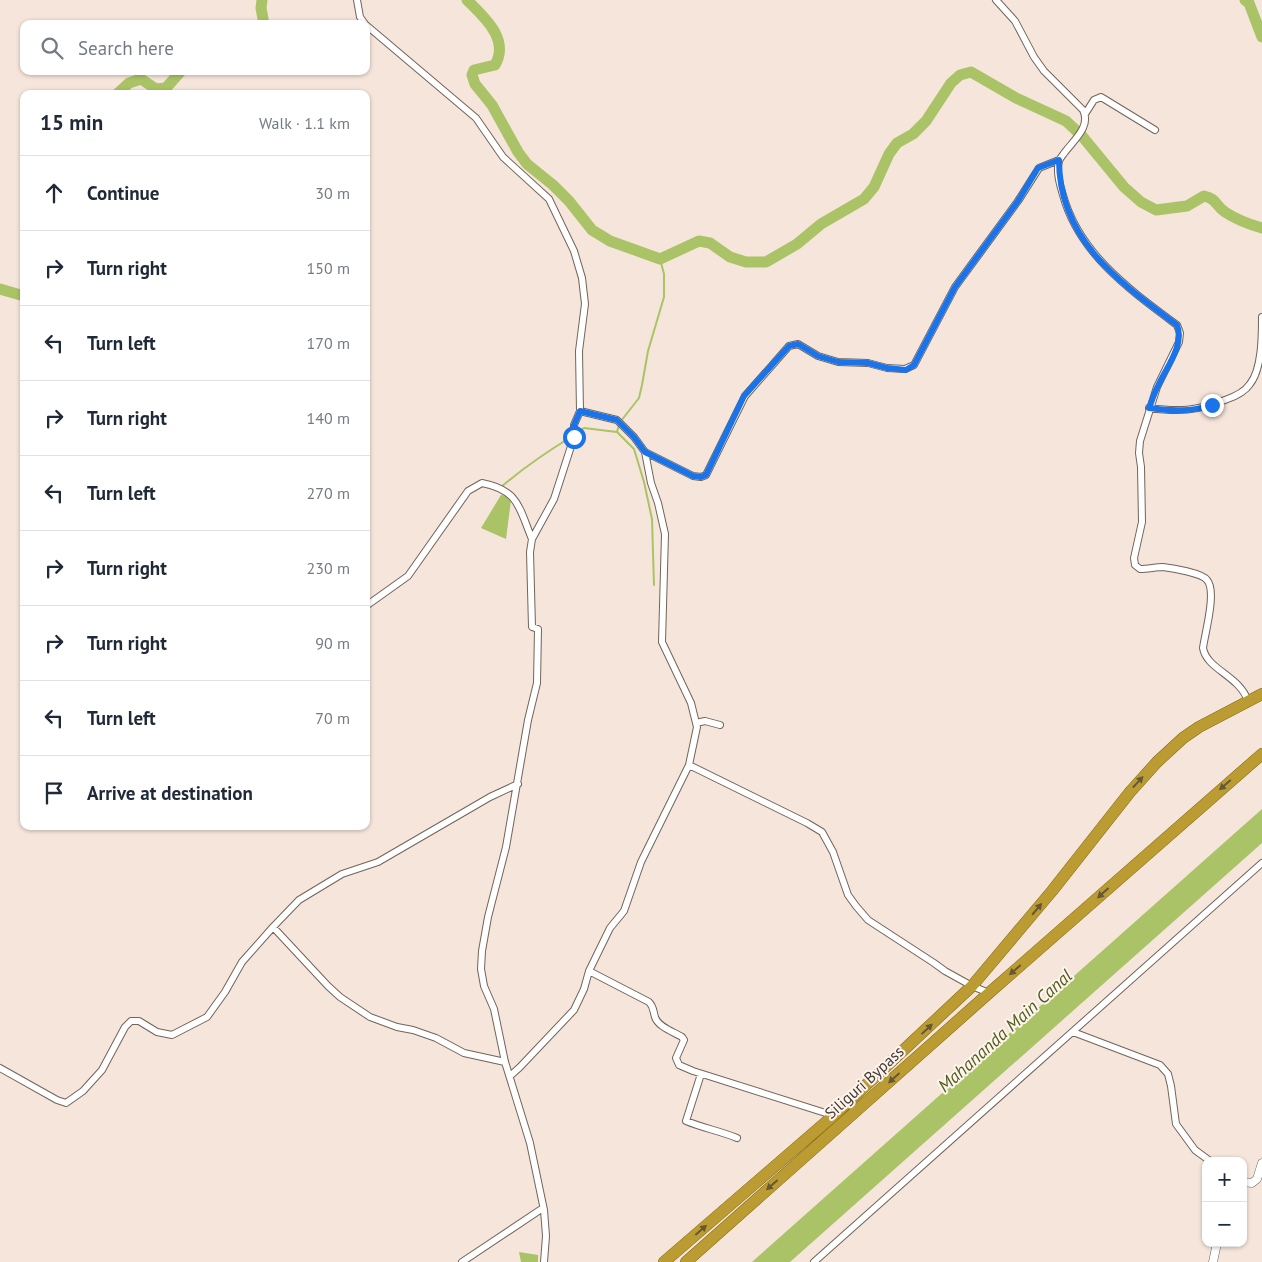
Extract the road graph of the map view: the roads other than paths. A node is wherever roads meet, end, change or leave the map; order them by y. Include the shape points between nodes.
1 (357, 0) edge
2 (996, 0) edge
3 (363, 20) edge
4 (370, 27) edge
5 (1085, 114) junction
6 (1155, 130) dead end
7 (1059, 160) junction
8 (1262, 317) edge
9 (1149, 408) junction
10 (580, 411) junction
11 (645, 452) junction
12 (532, 539) junction
13 (370, 603) edge
14 (1262, 694) edge
15 (1248, 701) junction
16 (696, 723) junction
17 (720, 725) dead end
18 (1262, 754) edge
19 (689, 765) junction
20 (518, 784) junction
21 (1262, 863) edge
22 (273, 927) junction
23 (590, 971) junction
24 (972, 986) junction
25 (989, 993) junction
26 (1073, 1032) junction
27 (505, 1062) junction
28 (0, 1068) edge
29 (701, 1074) junction
30 (510, 1076) junction
31 (833, 1116) junction
32 (845, 1121) junction
33 (737, 1138) dead end
34 (1205, 1157) edge
35 (1262, 1163) edge
36 (1247, 1182) edge
37 (543, 1208) junction
38 (1216, 1247) edge
39 (462, 1262) edge
40 (544, 1262) edge
41 (664, 1262) edge
42 (686, 1262) edge
43 (814, 1262) edge
44 (1213, 1262) edge

1 - 3 street
2 - 5 street via 1016,21 1044,71
4 - 10 street via 476,118 503,158 549,199 574,251 582,278 585,304 579,351
5 - 6 street via 1094,100 1101,97
5 - 7 street via 1086,125
7 - 9 street via 1059,181 1066,206 1087,245 1113,275 1177,325 1180,333 1179,342
7 - 11 street via 1038,168 955,287 914,365 906,370 868,363 838,362 818,356 798,344 789,346 744,396 706,475 693,476
8 - 9 street via 1256,374 1242,393 1198,410
9 - 15 street via 1140,441 1142,522 1135,565 1140,569 1162,567 1207,579 1211,598 1204,653 1240,686
10 - 11 street via 617,420
10 - 12 street via 554,499
11 - 16 street via 665,534 662,642
12 - 13 street via 514,497 496,486 482,483 468,491 408,576
12 - 20 street via 532,626 538,629 537,683
14 - 15 highway
24 -> 15 highway via 1157,762 1198,727
16 - 17 street via 705,721
16 - 19 street via 698,727
18 -> 25 highway, Siliguri Bypass
19 - 23 street via 641,862 624,911 610,928
19 - 24 street via 822,832 833,852 848,895 868,920 945,972
20 - 22 street via 378,862 342,874 299,900
20 - 27 street via 488,917 481,969 494,1009
21 - 26 street
22 - 27 street via 328,986 370,1016 398,1028 436,1038 464,1053
22 - 28 street via 242,962 208,1016 172,1035 157,1032 139,1021 131,1021 102,1070 83,1091 66,1102 56,1100
23 - 29 street via 649,1002 655,1019 684,1040 676,1058 679,1065
23 - 30 street via 574,1010
24 - 25 street
31 -> 24 highway
25 -> 32 highway, Siliguri Bypass
26 - 34 street via 1160,1065 1172,1086 1176,1124 1195,1150
26 - 43 street
27 - 30 street
29 - 31 street
29 - 33 street via 686,1121
30 - 37 street via 530,1142
31 - 32 street
41 -> 31 highway
32 -> 42 highway, Siliguri Bypass
35 - 36 street via 1257,1179
37 - 39 street
37 - 40 street
38 - 44 street

